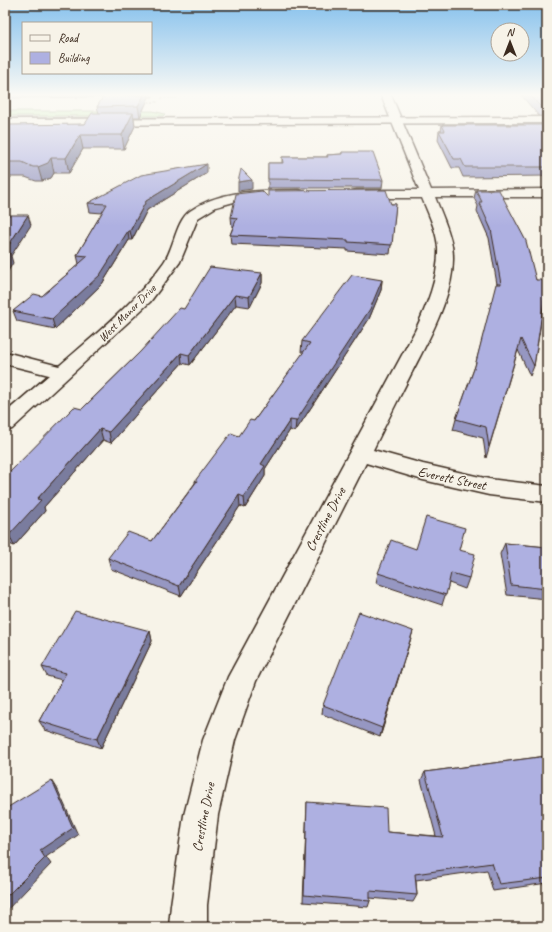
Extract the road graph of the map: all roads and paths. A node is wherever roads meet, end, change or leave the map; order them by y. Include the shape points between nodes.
1 (403, 138) edge
2 (426, 193) junction
3 (547, 193) edge
4 (314, 194) edge
5 (346, 194) edge
6 (5, 358) edge
7 (63, 373) junction
8 (5, 424) edge
9 (360, 454) junction
10 (547, 494) edge
11 (188, 927) edge

1 - 2 street, Crestline Drive
2 - 3 street
2 - 5 street
2 - 9 street, Crestline Drive via 445,247 444,272 437,302
4 - 7 street, West Manor Drive via 240,196 201,209 191,218 178,250 155,286 118,324
6 - 7 street
7 - 8 street, West Manor Drive
9 - 10 street, Everett Street via 489,487
9 - 11 street, Crestline Drive via 243,677 219,740 201,815 188,905

